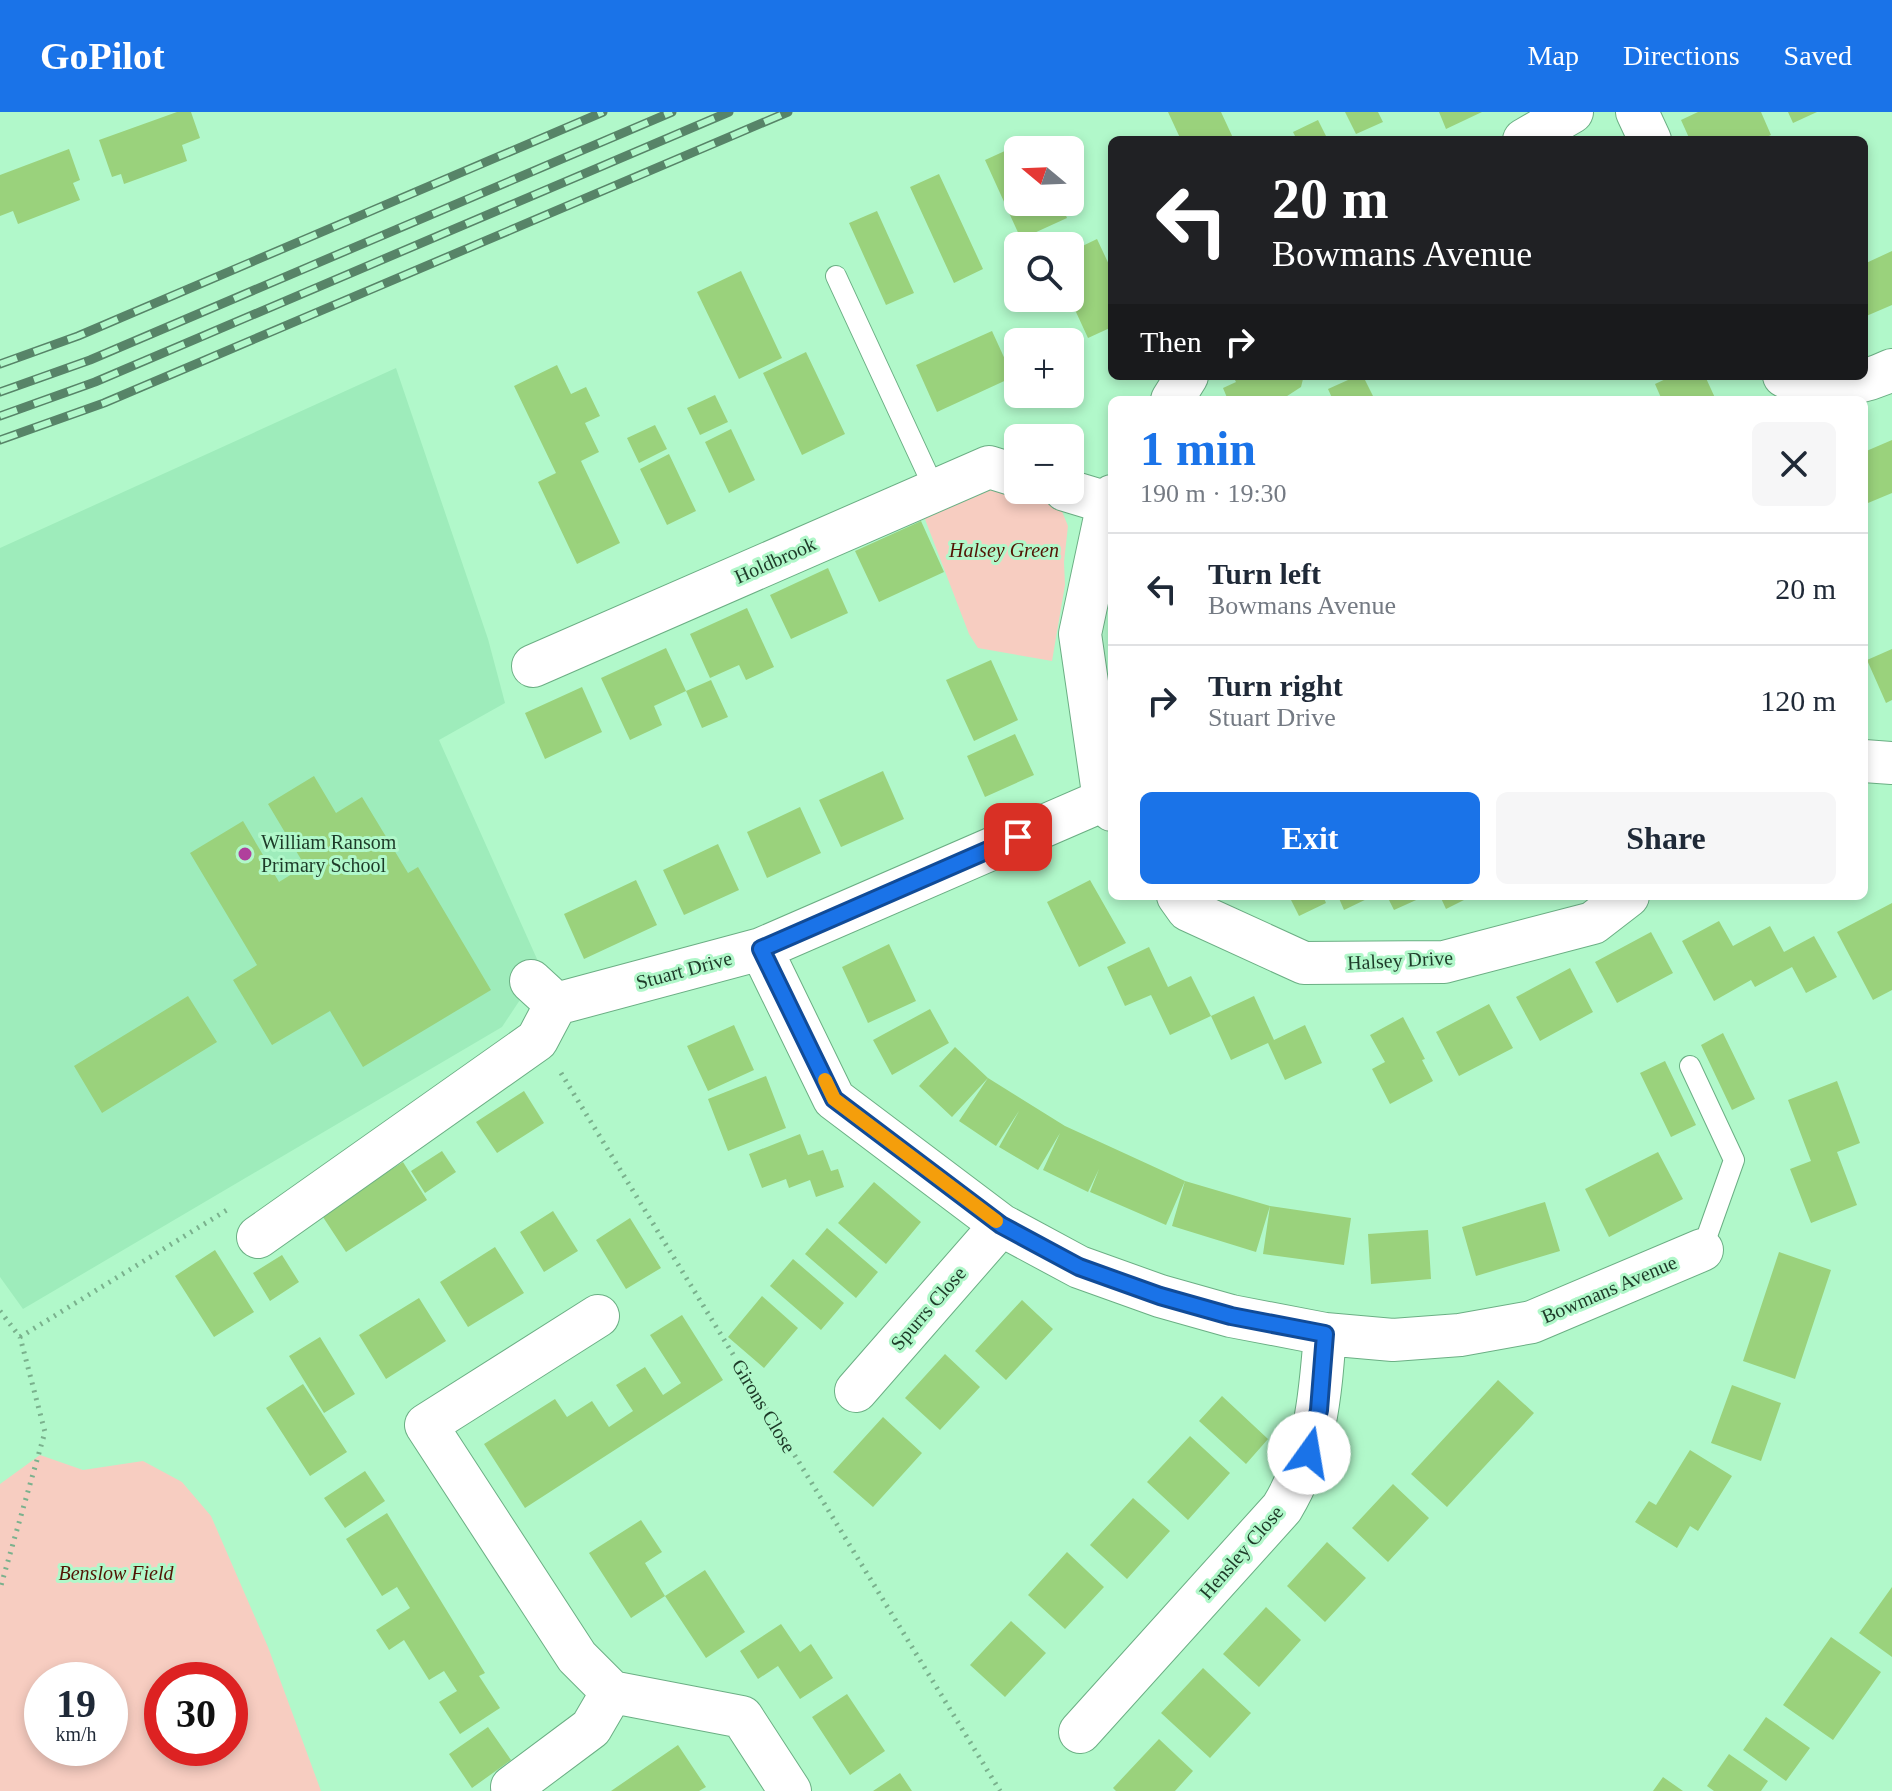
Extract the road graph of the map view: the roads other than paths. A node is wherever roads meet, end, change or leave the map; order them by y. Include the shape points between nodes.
1 (1572, 112) edge
2 (1637, 112) edge
3 (1531, 136) edge
4 (1648, 136) edge
5 (836, 276) dead end
6 (1892, 370) edge
7 (1868, 379) edge
8 (1864, 380) edge
9 (1787, 386) edge
10 (1004, 472) edge
11 (935, 490) junction
12 (1084, 494) edge
13 (1108, 499) edge
14 (1108, 508) edge
15 (533, 666) dead end
16 (1868, 761) edge
17 (1892, 763) edge
18 (1108, 805) edge
19 (1181, 900) edge
20 (1623, 900) edge
21 (761, 949) junction
22 (1690, 1066) dead end
23 (1001, 1225) junction
24 (258, 1237) dead end
25 (1702, 1250) joint
26 (598, 1316) dead end
27 (1325, 1334) junction
28 (856, 1391) dead end
29 (612, 1692) junction
30 (1080, 1732) dead end
31 (512, 1787) dead end
32 (790, 1791) edge

1 - 3 street
2 - 4 street
5 - 11 lane
6 - 7 street
8 - 9 street via 1845,387
10 - 11 street, Holdbrook via 989,467
11 - 15 street, Holdbrook
12 - 13 street
14 - 18 street via 1080,634
16 - 17 street
18 - 21 street, Stuart Drive
19 - 20 street, Halsey Drive via 1188,910 1304,963 1444,962 1593,923
21 - 23 street, Bowmans Avenue via 834,1099
21 - 24 street, Stuart Drive via 541,1009
22 - 25 lane via 1734,1160
23 - 27 street, Bowmans Avenue via 1079,1267 1160,1296
23 - 28 street, Spurrs Close
25 - 27 street, Bowmans Avenue via 1532,1322 1393,1340
26 - 29 street via 426,1425 577,1657
27 - 30 street, Hensley Close via 1319,1410 1309,1453 1282,1508
29 - 31 street via 591,1728
29 - 32 street via 742,1717

